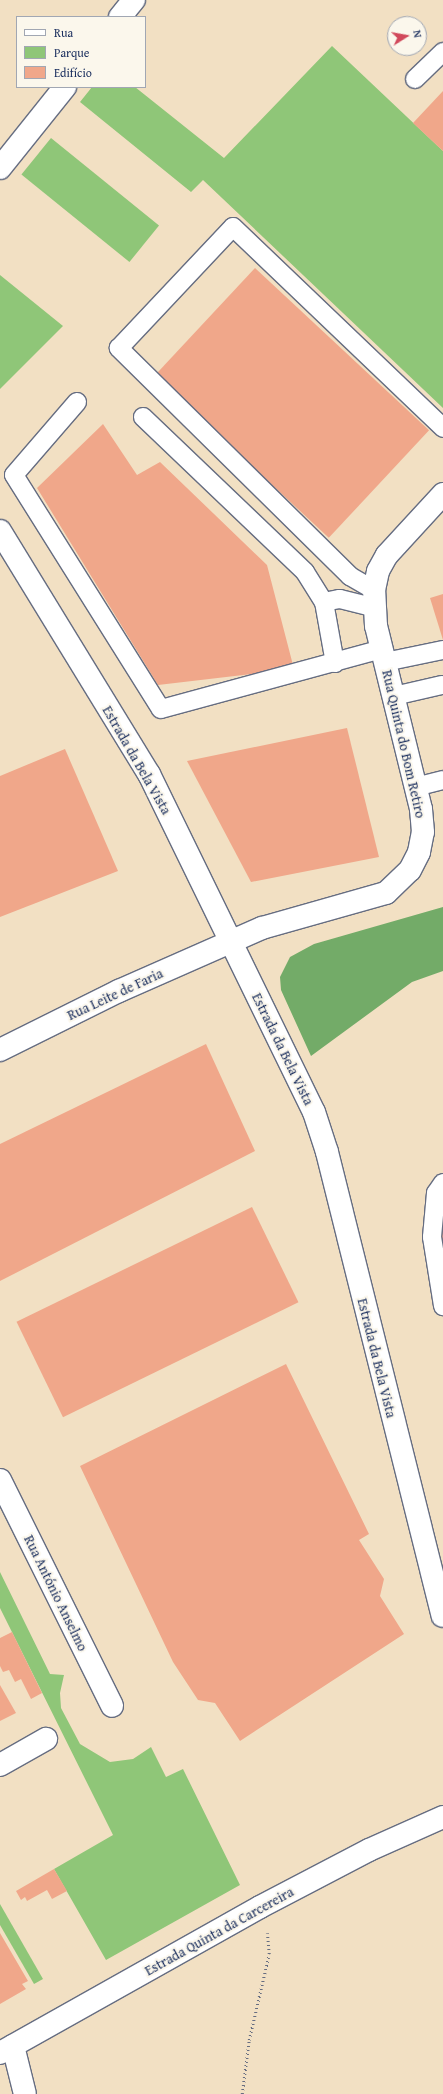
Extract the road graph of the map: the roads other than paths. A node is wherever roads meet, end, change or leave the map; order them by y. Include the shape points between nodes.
1 (134, 0) edge
2 (121, 16) edge
3 (443, 52) edge
4 (415, 79) dead end
5 (64, 88) edge
6 (0, 168) edge
7 (77, 402) dead end
8 (143, 417) dead end
9 (443, 428) edge
10 (443, 494) edge
11 (0, 531) edge
12 (373, 599) junction
13 (324, 602) junction
14 (443, 650) edge
15 (383, 655) junction
16 (335, 663) junction
17 (443, 686) edge
18 (394, 696) junction
19 (443, 780) edge
20 (415, 787) junction
21 (231, 941) junction
22 (0, 1050) edge
23 (443, 1183) edge
24 (443, 1306) edge
25 (0, 1480) edge
26 (443, 1616) edge
27 (112, 1706) dead end
28 (46, 1739) dead end
29 (0, 1765) edge
30 (443, 1817) edge
31 (6, 2050) edge
32 (25, 2094) edge

1 - 2 street
3 - 4 lane
5 - 6 street
7 - 16 lane via 14,475 161,709
8 - 13 lane via 305,572
9 - 12 lane via 233,226 119,348
10 - 12 street, Rua Quinta do Bom Retiro via 387,555 378,570
11 - 21 street, Estrada da Bela Vista via 149,774
12 - 13 lane via 340,599
12 - 15 street, Rua Quinta do Bom Retiro
13 - 16 lane
14 - 15 lane
15 - 16 lane
15 - 18 street, Rua Quinta do Bom Retiro
17 - 18 lane
18 - 20 street, Rua Quinta do Bom Retiro
19 - 20 lane
20 - 21 street, Rua Quinta do Bom Retiro via 423,832 419,852 398,884 369,899 296,917
21 - 22 street, Rua Leite de Faria via 119,991
21 - 26 street, Estrada da Bela Vista via 314,1112 328,1152
23 - 24 lane via 436,1193 432,1237
25 - 27 street, Rua António Anselmo
28 - 29 street
30 - 31 street, Estrada Quinta da Carcereira via 369,1850 260,1907
31 - 32 street

